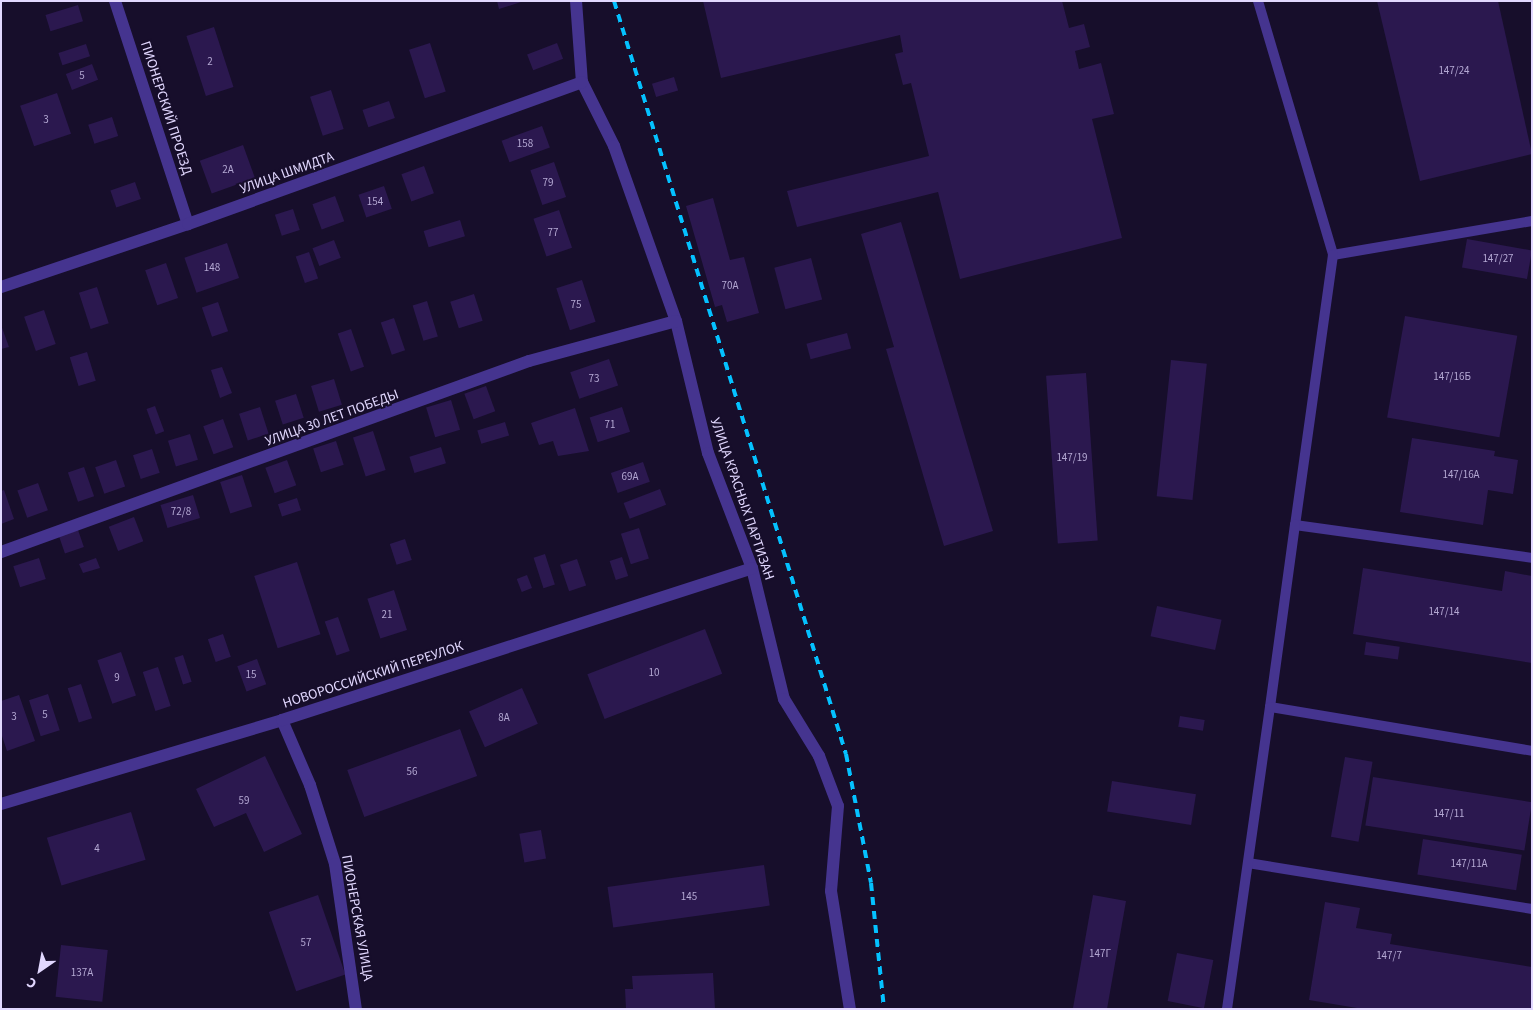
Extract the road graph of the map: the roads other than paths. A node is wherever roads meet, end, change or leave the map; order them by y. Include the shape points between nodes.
1 (114, 1) edge
2 (576, 1) edge
3 (1258, 1) edge
4 (582, 82) junction
5 (1532, 221) edge
6 (188, 224) junction
7 (1334, 255) junction
8 (1, 287) edge
9 (676, 321) junction
10 (1296, 525) junction
11 (1, 552) edge
12 (1532, 558) edge
13 (752, 568) junction
14 (1270, 707) junction
15 (282, 720) junction
16 (1532, 751) edge
17 (1, 804) edge
18 (1248, 863) junction
19 (1532, 909) edge
20 (356, 1009) edge
21 (850, 1009) edge
22 (1228, 1009) edge

1 - 6 street, ПИОНЕРСКИЙ ПРОЕЗД
2 - 4 street, УЛИЦА КРАСНЫХ ПАРТИЗАН
3 - 7 lane
4 - 6 street, УЛИЦА ШМИДТА
4 - 9 street, УЛИЦА КРАСНЫХ ПАРТИЗАН via 614,146
5 - 7 lane
6 - 8 street, УЛИЦА ШМИДТА
7 - 10 lane
9 - 11 street, УЛИЦА 30 ЛЕТ ПОБЕДЫ via 528,361
9 - 13 street, УЛИЦА КРАСНЫХ ПАРТИЗАН via 708,453
10 - 12 lane
10 - 14 lane
13 - 15 street, НОВОРОССИЙСКИЙ ПЕРЕУЛОК
13 - 21 street, УЛИЦА КРАСНЫХ ПАРТИЗАН via 784,699 819,756 838,806 831,891
14 - 16 lane
14 - 18 lane
15 - 17 street, НОВОРОССИЙСКИЙ ПЕРЕУЛОК
15 - 20 street, ПИОНЕРСКАЯ УЛИЦА via 310,785 335,864
18 - 19 lane
18 - 22 lane

